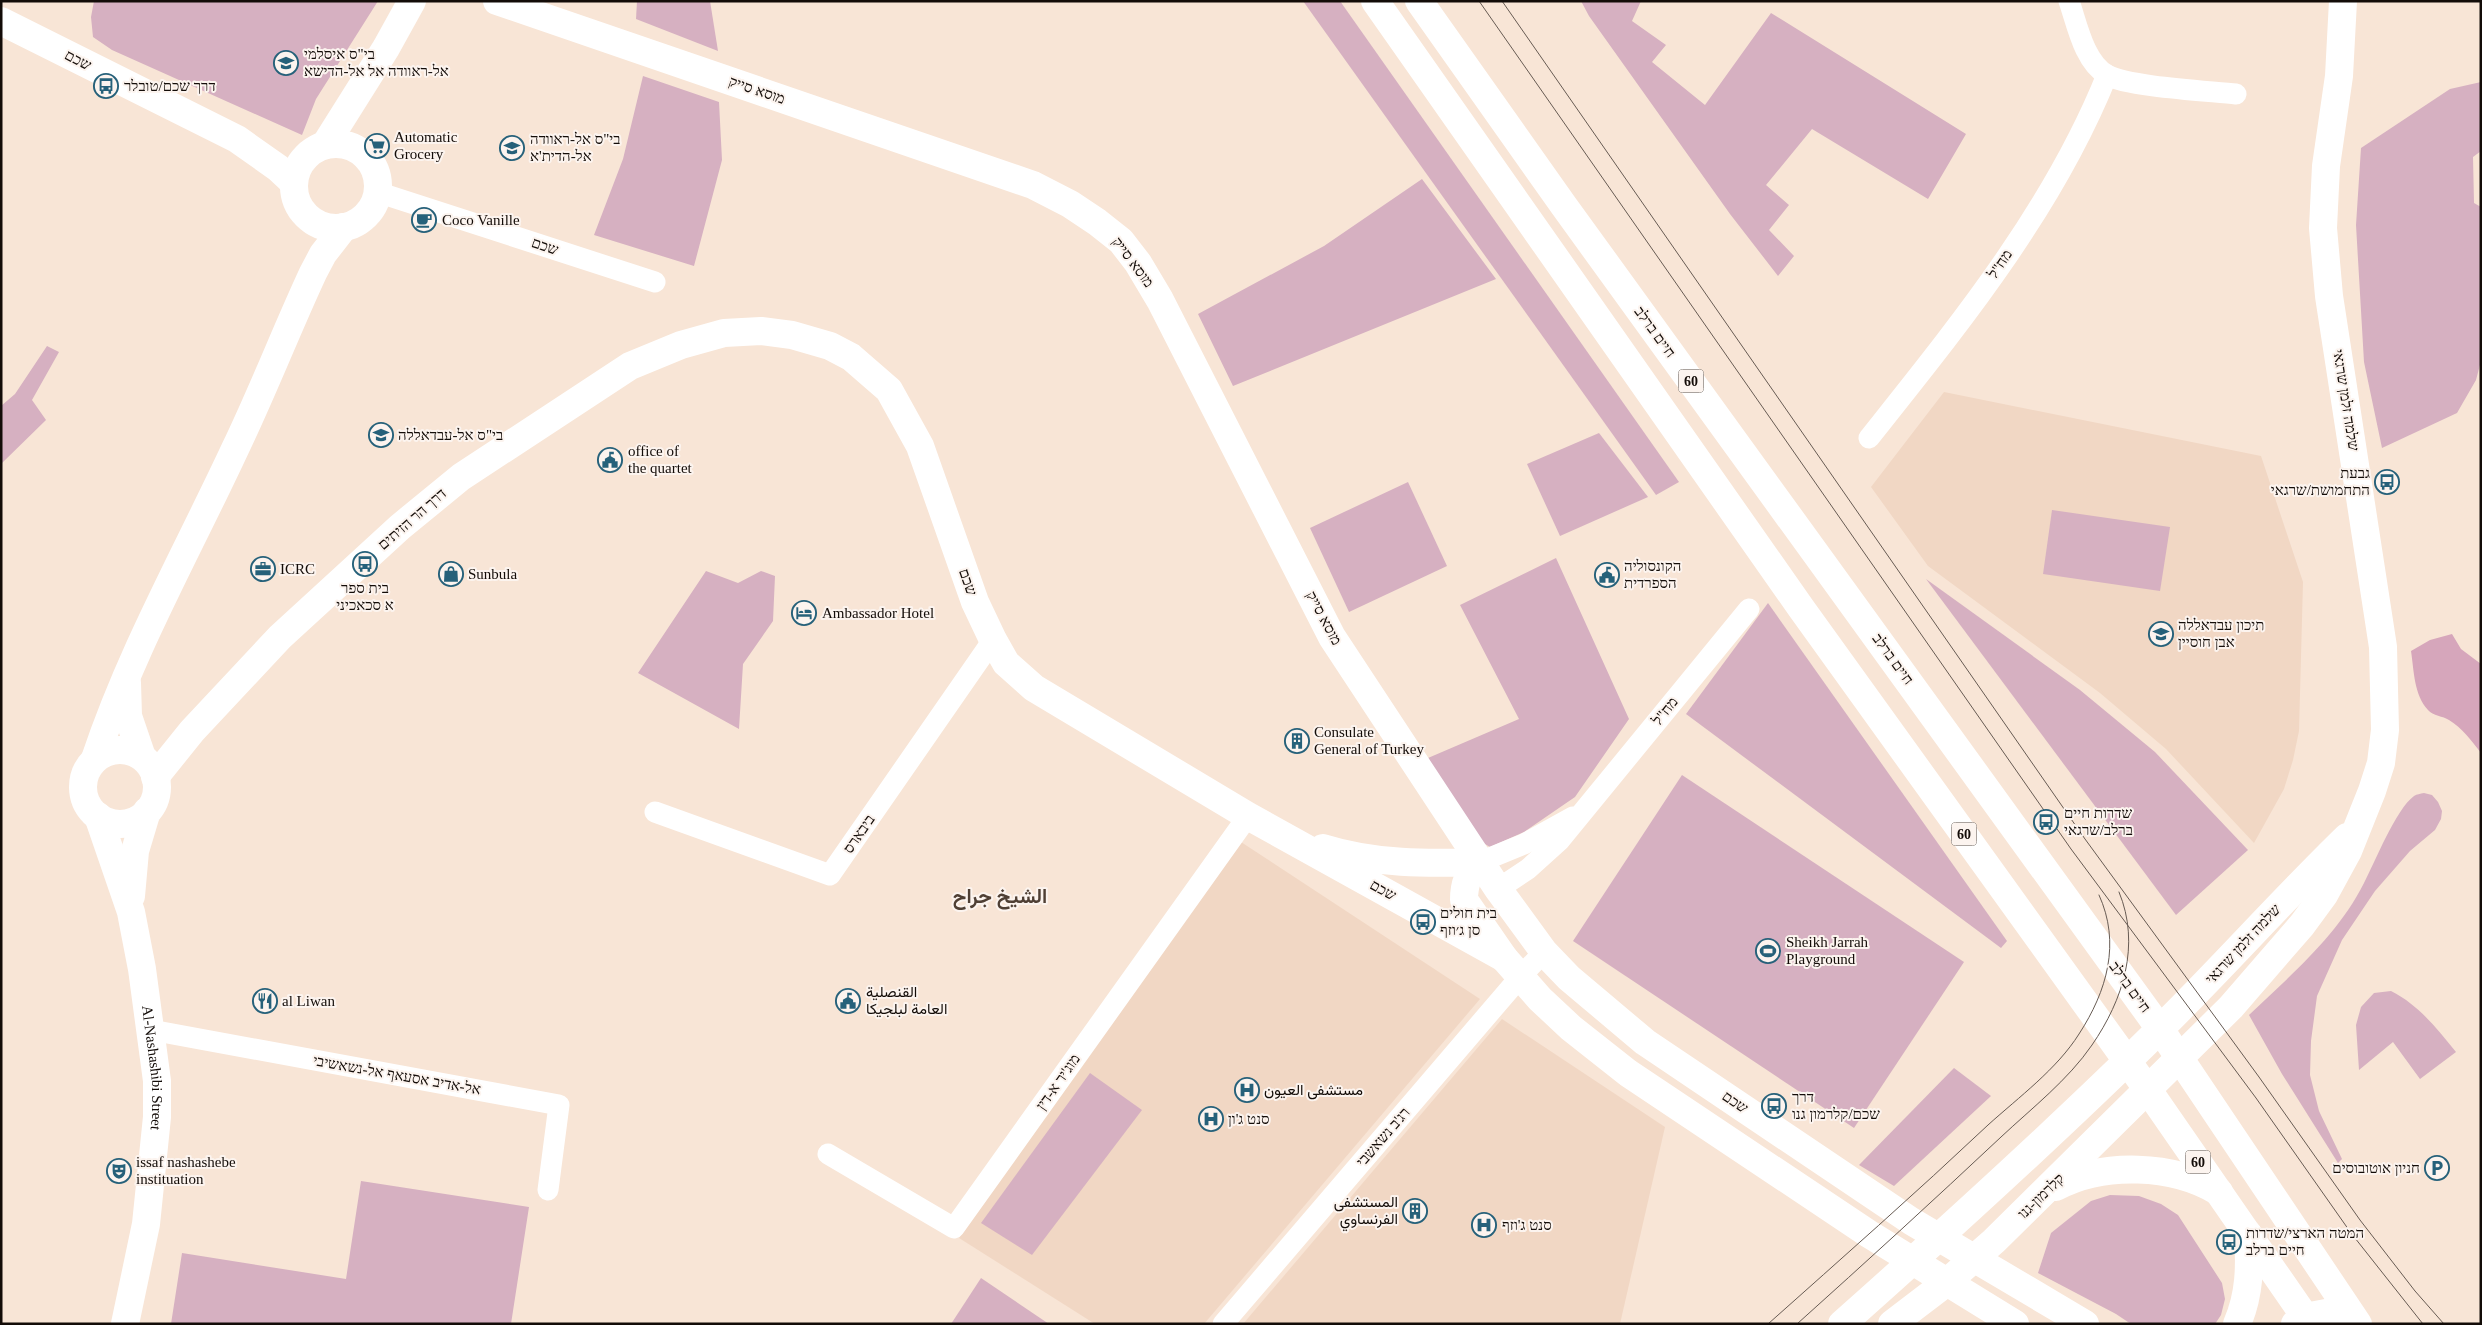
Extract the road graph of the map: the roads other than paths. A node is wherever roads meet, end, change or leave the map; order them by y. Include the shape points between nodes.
1 (412, 1) edge
2 (498, 1) edge
3 (1375, 1) edge
4 (1420, 1) edge
5 (2069, 1) edge
6 (2343, 1) edge
7 (1, 21) edge
8 (2107, 75) junction
9 (2236, 94) dead end
10 (237, 139) junction
11 (316, 150) junction
12 (294, 183) junction
13 (377, 192) junction
14 (312, 220) junction
15 (344, 227) junction
16 (655, 282) dead end
17 (304, 292) junction
18 (693, 341) joint
19 (1869, 438) dead end
20 (1748, 609) dead end
21 (993, 640) junction
22 (129, 669) junction
23 (95, 759) junction
24 (149, 767) junction
25 (147, 811) junction
26 (655, 812) dead end
27 (1580, 813) junction
28 (98, 816) junction
29 (1248, 816) junction
30 (2359, 825) junction
31 (1287, 837) junction
32 (1480, 862) junction
33 (1378, 888) junction
34 (1498, 889) junction
35 (1464, 900) junction
36 (131, 912) junction
37 (1544, 952) junction
38 (1512, 967) junction
39 (2160, 1029) junction
40 (151, 1030) junction
41 (2181, 1058) junction
42 (2127, 1061) junction
43 (2148, 1090) junction
44 (828, 1154) dead end
45 (548, 1190) dead end
46 (2219, 1192) junction
47 (2036, 1201) junction
48 (146, 1224) junction
49 (2248, 1234) junction
50 (1938, 1238) junction
51 (1974, 1259) junction
52 (1912, 1261) junction
53 (1947, 1282) junction
54 (2348, 1319) edge
55 (2304, 1322) edge
56 (125, 1324) edge
57 (142, 1324) edge
58 (1223, 1324) edge
59 (1842, 1324) edge
60 (1892, 1324) edge
61 (2015, 1324) edge
62 (2085, 1324) edge
63 (2237, 1324) edge

1 - 11 main road via 386,48
2 - 32 main road, מוסא סייק via 1033,185 1070,204 1121,241 1160,300 1332,637
3 - 42 main road, 60 via 1801,608
4 - 39 main road, חיים ברלב / 60 via 1564,206
5 - 8 street via 2088,52
6 - 30 main road, שלמה זלמן שרגאי via 2339,76 2324,192 2324,259 2379,607 2386,685 2381,763
7 - 10 main road, שכם
8 - 9 street via 2141,83
8 - 19 street, מח"ל via 2081,133 2035,212 1960,324
10 - 11 main road, שכם via 277,152
10 - 12 main road, שכם
11 - 12 main road via 299,165
11 - 13 main road via 345,144 362,152 376,173
12 - 14 main road via 298,204
13 - 15 main road via 366,215
13 - 16 street, שכם
14 - 15 main road via 330,227
14 - 17 main road
15 - 17 main road via 323,254
17 - 22 main road via 235,449
18 - 21 main road, שכם via 724,332 761,331 792,335 830,346 851,357 890,390 920,446 975,602
18 - 24 main road, דרך הר הזיתים via 630,366 461,476 280,637 192,732
20 - 27 street, מח"ל
21 - 26 street, ביבארס via 830,875
21 - 29 main road, שכם via 1006,663 1034,688
22 - 23 main road
22 - 24 main road via 128,716
23 - 24 main road via 118,750 133,752
23 - 28 main road via 88,767 83,788 88,804
24 - 25 main road via 156,795
25 - 28 main road via 129,822 118,824
25 - 36 main road via 133,865
27 - 32 street, מח"ל via 1524,844
27 - 34 street, מח"ל via 1559,841 1535,864
28 - 36 main road
29 - 31 main road, שכם
29 - 44 street, מוג'יר א-דין via 954,1228
30 - 39 main road, שלמה זלמן שרגאי
30 - 41 main road, שלמה זלמן שרגאי via 2337,874 2302,925 2231,1007
31 - 32 main road, שכם via 1331,851 1379,859 1424,864
31 - 33 main road, שכם
32 - 34 main road, שכם
32 - 35 main road via 1466,880
33 - 35 main road, מח"ל via 1420,899
33 - 38 main road, שכם
34 - 35 main road, מח"ל
34 - 37 main road, שכם
35 - 38 main road, שכם
36 - 40 main road, Al-Nashashibi Street
37 - 38 street, רג'ב נשאשבי
37 - 50 main road, שכם via 1569,978 1645,1042
38 - 52 main road, שכם via 1571,1028 1628,1072
38 - 58 street, רג'ב נשאשבי
39 - 41 main road, חיים ברלב / 60
39 - 42 main road, שלמה זלמן שרגאי
40 - 45 street, אל-אדיב אסעאף אל-נשאשיבי via 559,1105
40 - 48 main road, Al-Nashashibi Street via 157,1080 157,1117
41 - 43 main road, קלרמון-גנו
41 - 54 main road, חיים ברלב / 60
42 - 43 main road, 60
42 - 50 main road
43 - 46 main road, 60
43 - 47 main road, קלרמון-גנו
46 - 47 main road via 2204,1183 2179,1176 2116,1170 2074,1179
46 - 49 main road, 60
47 - 51 main road, קלרמון-גנו
48 - 56 main road, Al-Nashashibi Street
48 - 57 main road, Al-Nashashibi Street
49 - 55 main road, 60
49 - 63 main road via 2247,1297
50 - 51 main road, שכם
50 - 52 main road
51 - 53 main road, קלרמון-גנו
51 - 62 main road, שכם
52 - 53 main road, שכם
52 - 59 main road
53 - 60 main road, קלרמון-גנו
53 - 61 main road, שכם
54 - 55 main road

